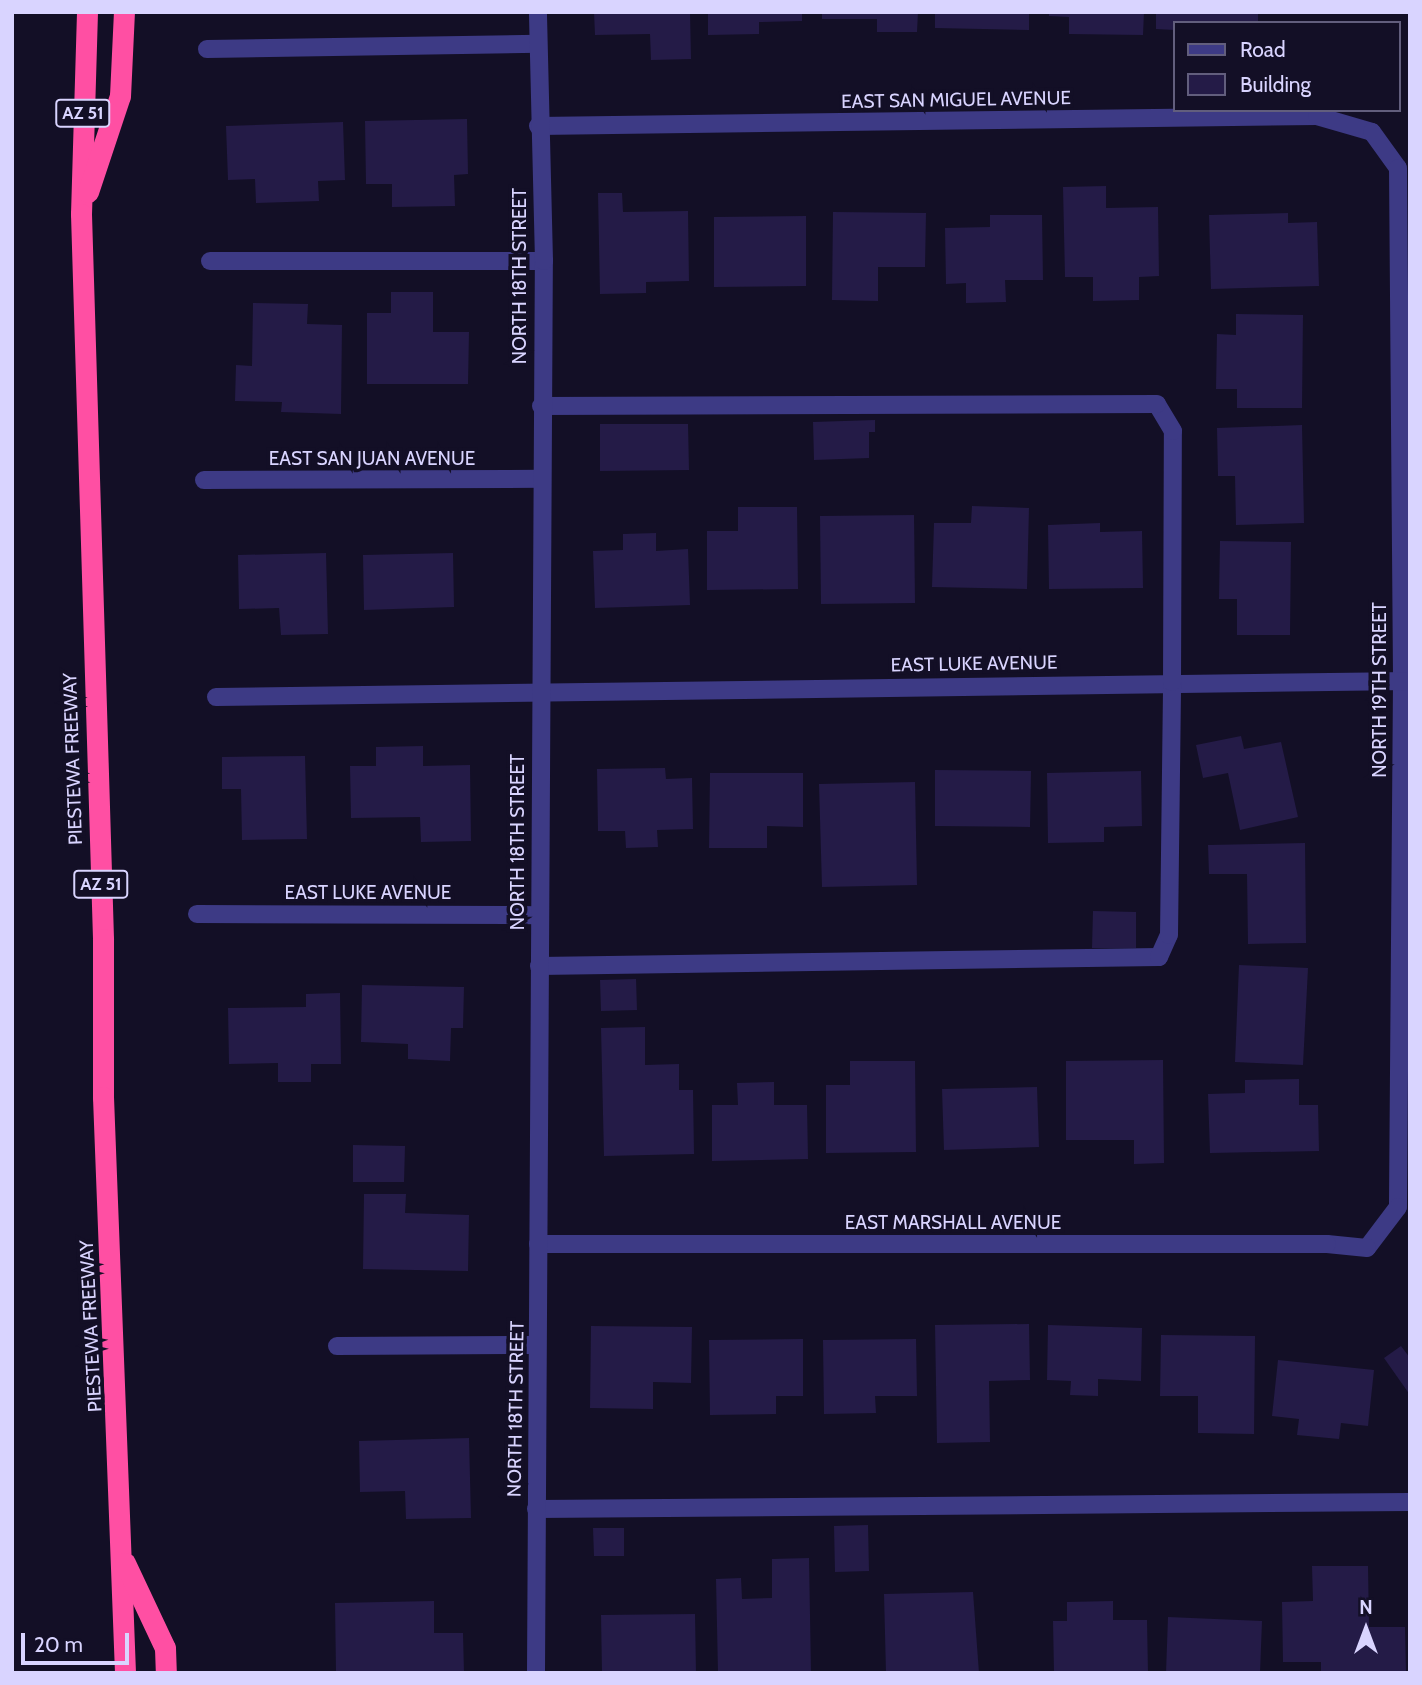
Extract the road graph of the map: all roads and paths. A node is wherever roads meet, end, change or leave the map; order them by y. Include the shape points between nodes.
1 (87, 12) edge
2 (124, 12) edge
3 (538, 12) edge
4 (538, 44) junction
5 (207, 49) dead end
6 (538, 126) junction
7 (1372, 132) joint
8 (81, 214) junction
9 (210, 261) dead end
10 (544, 261) junction
11 (541, 406) junction
12 (541, 479) junction
13 (204, 480) dead end
14 (1406, 681) edge
15 (1172, 682) junction
16 (538, 693) junction
17 (216, 697) dead end
18 (197, 914) dead end
19 (539, 915) junction
20 (539, 966) junction
21 (538, 1244) junction
22 (1367, 1248) joint
23 (537, 1345) junction
24 (337, 1346) dead end
25 (1410, 1502) edge
26 (536, 1508) junction
27 (122, 1555) junction
28 (125, 1673) edge
29 (166, 1673) edge
30 (536, 1673) edge

1 - 8 highway, PIESTEWA FREEWAY / AZ 51
2 - 8 highway via 120,96
3 - 4 street, NORTH 18TH STREET
4 - 5 street
4 - 6 street, NORTH 18TH STREET
6 - 7 street, EAST SAN MIGUEL AVENUE via 1317,116
6 - 10 street, NORTH 18TH STREET
7 - 14 street, NORTH 19TH STREET via 1398,168
8 - 27 highway, PIESTEWA FREEWAY / AZ 51 via 103,939 103,1097
9 - 10 street
10 - 11 street, NORTH 18TH STREET
11 - 12 street, NORTH 18TH STREET
11 - 15 street via 1157,404 1173,430
12 - 13 street, EAST SAN JUAN AVENUE
12 - 16 street, NORTH 18TH STREET
14 - 15 street, EAST LUKE AVENUE
14 - 22 street, NORTH 19TH STREET via 1398,1207
15 - 16 street, EAST LUKE AVENUE
15 - 20 street via 1169,935 1159,957
16 - 17 street, EAST LUKE AVENUE
16 - 19 street, NORTH 18TH STREET
18 - 19 street, EAST LUKE AVENUE
19 - 20 street, NORTH 18TH STREET
20 - 21 street, NORTH 18TH STREET
21 - 22 street, EAST MARSHALL AVENUE via 1327,1244
21 - 23 street, NORTH 18TH STREET
23 - 24 street
23 - 26 street, NORTH 18TH STREET
25 - 26 street
26 - 30 street, NORTH 18TH STREET
27 - 28 highway, PIESTEWA FREEWAY / AZ 51
27 - 29 highway via 165,1648

